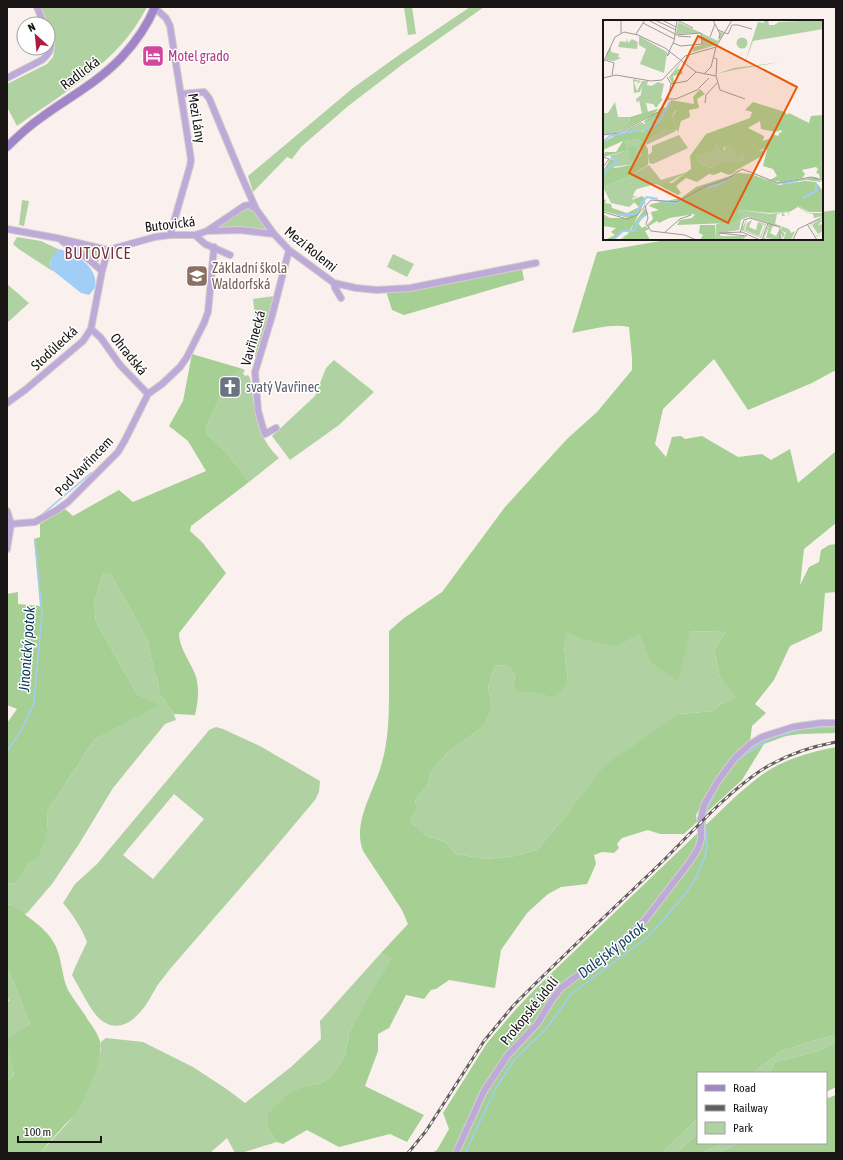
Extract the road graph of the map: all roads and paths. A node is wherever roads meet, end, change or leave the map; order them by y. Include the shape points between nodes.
1 (155, 8) edge
2 (47, 56) edge
3 (7, 78) edge
4 (181, 94) junction
5 (7, 148) edge
6 (256, 209) junction
7 (7, 229) edge
8 (207, 231) junction
9 (274, 234) junction
10 (170, 235) junction
11 (195, 235) junction
12 (57, 238) junction
13 (214, 247) junction
14 (108, 250) junction
15 (289, 250) junction
16 (230, 255) dead end
17 (536, 263) dead end
18 (102, 271) junction
19 (334, 283) junction
20 (341, 298) dead end
21 (91, 329) junction
22 (148, 394) junction
23 (7, 403) edge
24 (276, 428) dead end
25 (7, 511) edge
26 (11, 524) junction
27 (7, 549) edge
28 (836, 723) edge
29 (456, 1153) edge

1 - 4 street, Mezi Lány via 169,23
1 - 5 main road, Radlická via 134,42 120,58 32,124
2 - 3 street
4 - 6 street, Mezi Rolemi via 204,92 209,98
4 - 10 street, Mezi Lány via 191,160
6 - 8 street, Butovická via 249,205 244,206
6 - 9 street, Mezi Rolemi
7 - 12 street
8 - 9 street via 240,230
8 - 11 street, Butovická
9 - 15 street, Mezi Rolemi
10 - 11 street, Butovická
10 - 14 street, Butovická via 142,239
11 - 13 street via 205,244
12 - 14 street
12 - 18 street
13 - 16 street
13 - 22 street, Pod Vavřincem via 210,305 204,323 180,368
14 - 18 street, Stodůlecká
15 - 19 street, Mezi Rolemi
15 - 24 street, Vavřinecká via 255,372 258,410 265,434
17 - 19 street, Mezi Rolemi via 410,288 377,290
18 - 21 street, Stodůlecká
19 - 20 street
21 - 22 street, Ohradská
21 - 23 street, Stodůlecká via 82,341 26,390
22 - 26 street, Pod Vavřincem via 118,452 68,502 35,522
25 - 26 street
26 - 27 street
28 - 29 street, Prokopské údolí via 793,727 762,737 735,758 704,805 701,839 688,864 645,920 604,958 561,988 537,1024 508,1055 484,1091

